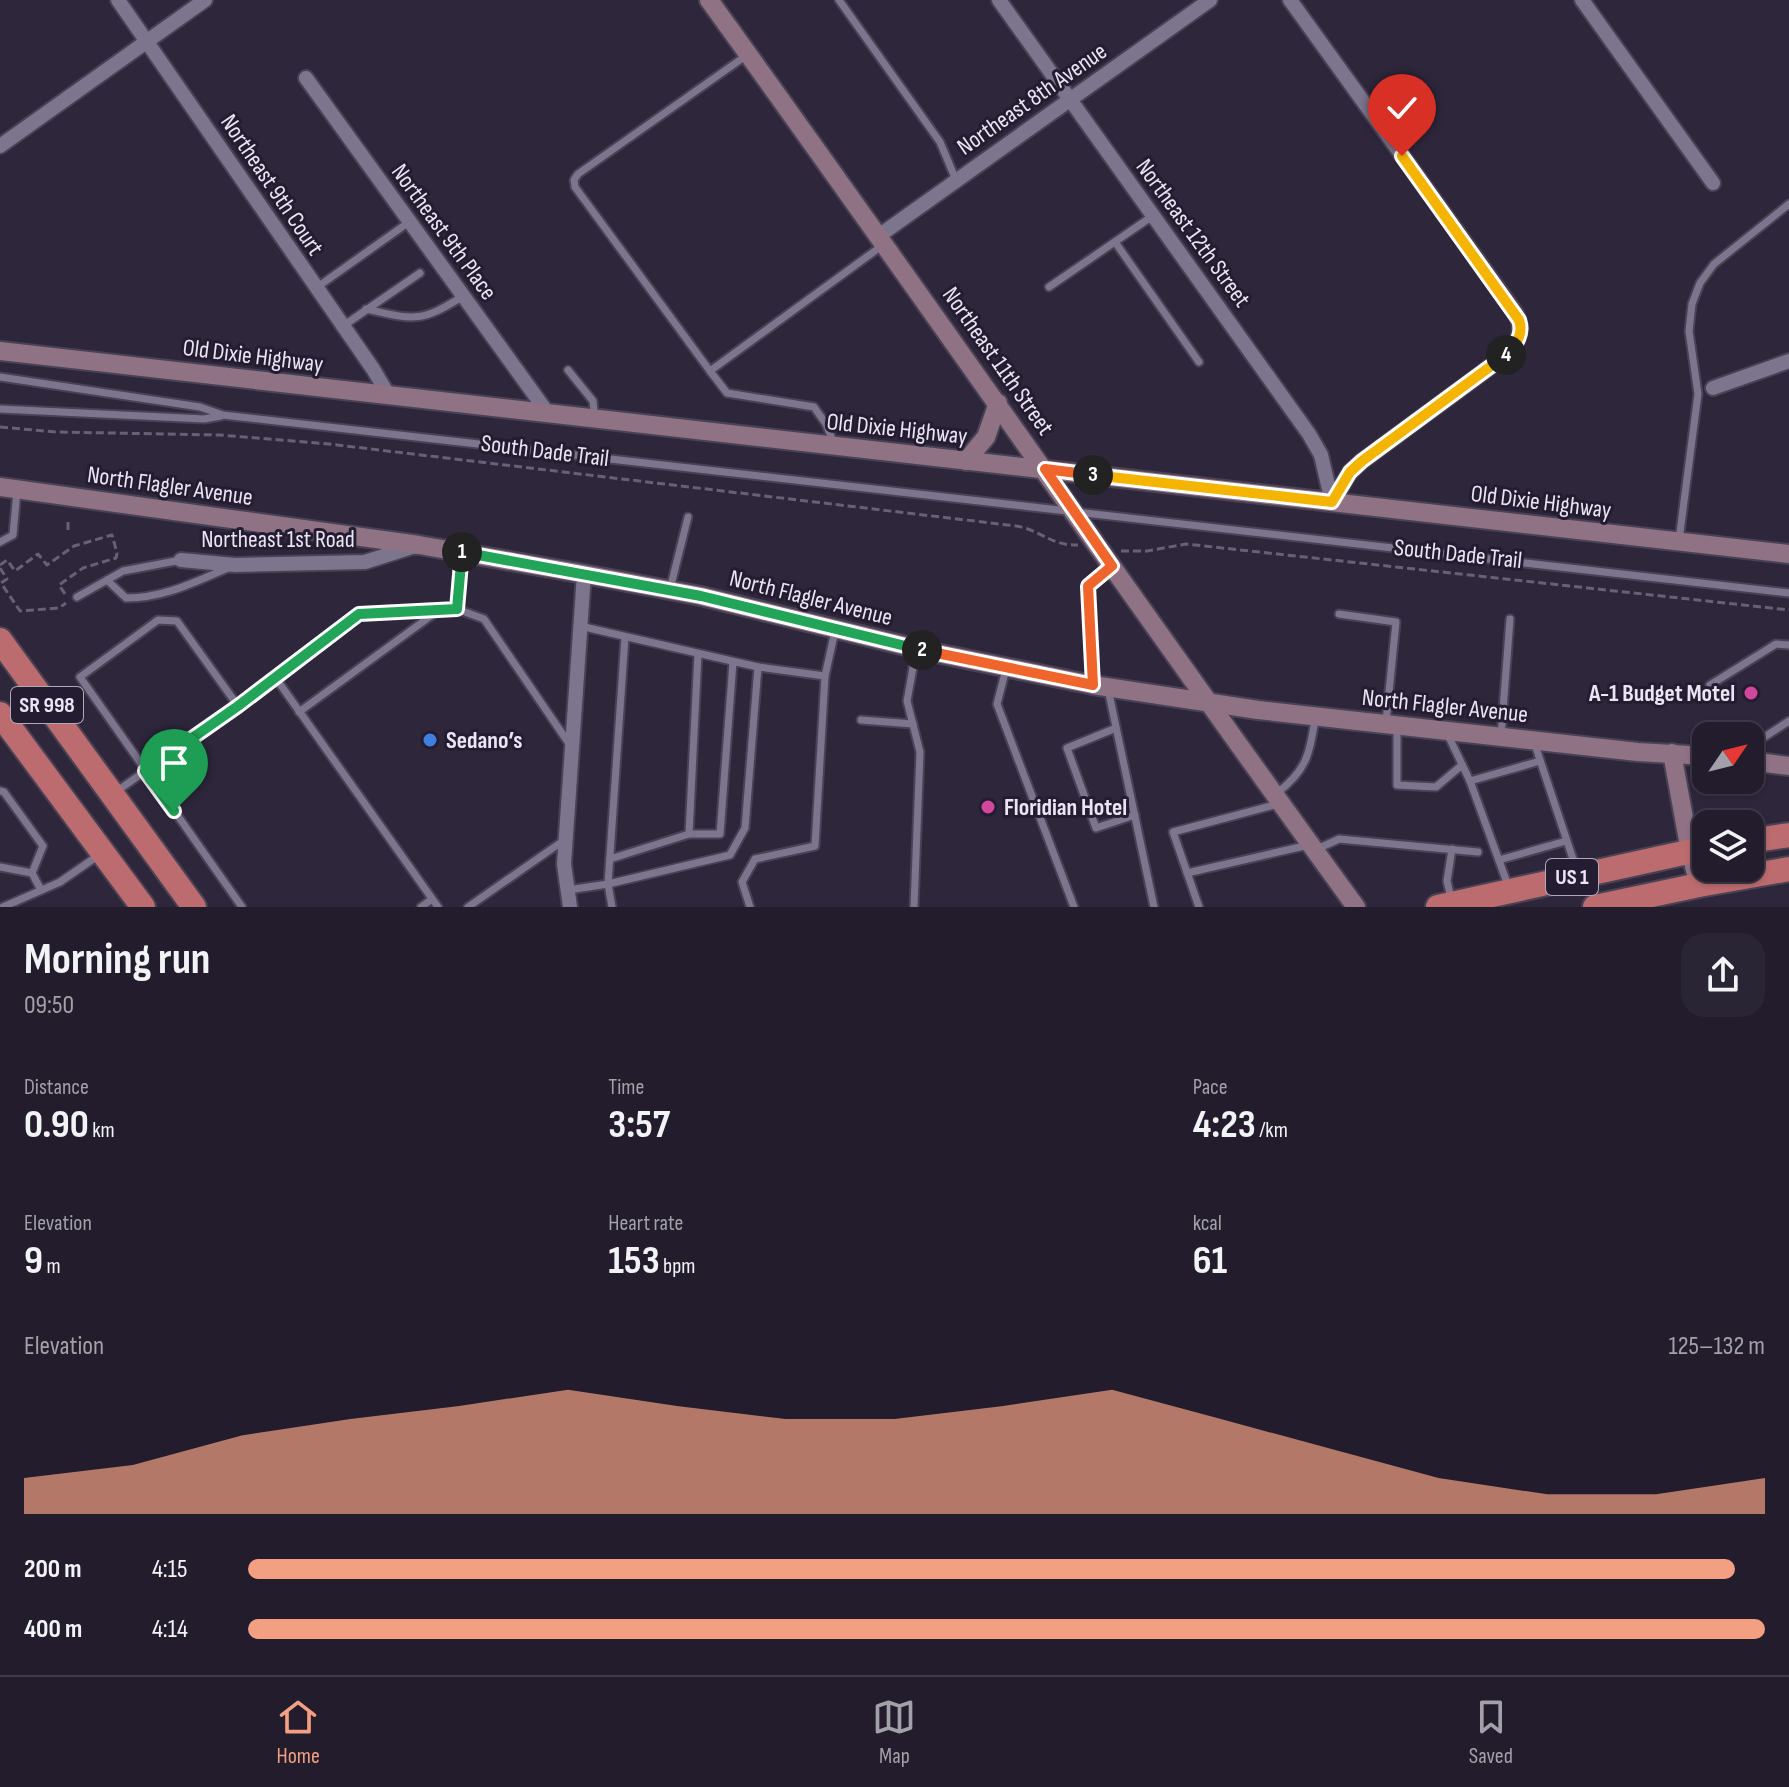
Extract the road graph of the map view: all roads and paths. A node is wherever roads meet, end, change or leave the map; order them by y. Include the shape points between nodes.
1 (118, 0) edge
2 (205, 0) edge
3 (839, 0) edge
4 (999, 0) edge
5 (1210, 0) edge
6 (1290, 0) edge
7 (1582, 0) edge
8 (717, 3) edge
9 (147, 41) junction
10 (749, 54) junction
11 (306, 78) dead end
12 (1070, 100) junction
13 (0, 146) edge
14 (956, 180) junction
15 (1713, 183) dead end
16 (1789, 204) edge
17 (1154, 215) junction
18 (409, 221) junction
19 (883, 239) junction
20 (1115, 242) junction
21 (420, 273) dead end
22 (1049, 287) dead end
23 (316, 288) junction
24 (463, 296) junction
25 (366, 309) junction
26 (343, 326) junction
27 (0, 351) edge
28 (1789, 361) edge
29 (1199, 362) dead end
30 (568, 370) dead end
31 (710, 371) junction
32 (0, 377) edge
33 (1713, 388) joint
34 (1698, 394) junction
35 (389, 396) junction
36 (998, 403) junction
37 (0, 409) edge
38 (547, 412) junction
39 (223, 415) junction
40 (595, 419) junction
41 (48, 424) dead end
42 (0, 427) edge
43 (48, 432) junction
44 (834, 446) junction
45 (966, 461) junction
46 (1045, 469) junction
47 (8, 488) edge
48 (1332, 502) junction
49 (1075, 512) junction
50 (688, 517) dead end
51 (68, 518) dead end
52 (68, 530) dead end
53 (71, 538) dead end
54 (0, 542) edge
55 (1679, 542) junction
56 (419, 545) junction
57 (1081, 545) dead end
58 (74, 546) junction
59 (461, 552) junction
60 (0, 554) edge
61 (1789, 554) edge
62 (1118, 558) junction
63 (181, 560) joint
64 (5, 562) junction
65 (235, 565) junction
66 (0, 567) edge
67 (584, 574) junction
68 (107, 580) junction
69 (670, 590) junction
70 (1789, 593) edge
71 (77, 597) dead end
72 (457, 609) junction
73 (439, 610) junction
74 (1789, 610) edge
75 (1339, 614) dead end
76 (1510, 619) dead end
77 (580, 626) junction
78 (836, 629) junction
79 (625, 637) junction
80 (0, 640) edge
81 (1789, 645) edge
82 (917, 649) junction
83 (698, 654) junction
84 (733, 662) junction
85 (758, 667) junction
86 (1006, 667) junction
87 (825, 676) junction
88 (275, 677) junction
89 (1710, 685) dead end
90 (1100, 686) junction
91 (1211, 704) junction
92 (238, 706) junction
93 (299, 712) junction
94 (0, 714) edge
95 (1315, 717) junction
96 (861, 720) dead end
97 (1789, 721) edge
98 (913, 724) junction
99 (1392, 725) junction
100 (1116, 728) junction
101 (1445, 730) junction
102 (1501, 736) junction
103 (1764, 737) edge
104 (1533, 740) junction
105 (571, 747) junction
106 (1672, 753) junction
107 (1692, 755) edge
108 (1540, 761) junction
109 (1764, 763) edge
110 (1462, 765) junction
111 (1789, 766) edge
112 (145, 771) junction
113 (1470, 781) junction
114 (0, 791) edge
115 (112, 795) junction
116 (1277, 799) junction
117 (1135, 815) junction
118 (77, 819) junction
119 (136, 828) junction
120 (1692, 828) edge
121 (689, 834) junction
122 (1789, 835) edge
123 (1764, 839) edge
124 (565, 840) junction
125 (1566, 841) junction
126 (1313, 848) junction
127 (1452, 849) junction
128 (1692, 851) edge
129 (1478, 852) dead end
130 (102, 853) junction
131 (610, 859) junction
132 (1499, 860) junction
133 (0, 867) edge
134 (1789, 869) edge
135 (32, 873) junction
136 (1187, 873) junction
137 (1578, 875) junction
138 (1699, 882) edge
139 (608, 884) junction
140 (1699, 885) junction
141 (41, 890) junction
142 (566, 890) junction
143 (1510, 891) junction
144 (28, 896) junction
145 (432, 899) junction
146 (1445, 905) edge
147 (3, 907) edge
148 (33, 907) edge
149 (143, 907) edge
150 (194, 907) edge
151 (242, 907) edge
152 (421, 907) edge
153 (438, 907) edge
154 (468, 907) edge
155 (570, 907) edge
156 (612, 907) edge
157 (750, 907) edge
158 (914, 907) edge
159 (1074, 907) edge
160 (1154, 907) edge
161 (1199, 907) edge
162 (1356, 907) edge
163 (1595, 907) edge

1 - 9 street, Northeast 9th Court
2 - 9 street
3 - 14 lane via 940,142
4 - 12 street, Northeast 12th Street
5 - 12 street, Northeast 8th Avenue
6 - 48 street via 1522,328 1501,359 1362,461
7 - 15 street
8 - 10 street, Northeast 11th Street
9 - 13 street
9 - 23 street, Northeast 9th Court
10 - 19 street, Northeast 11th Street
10 - 31 lane via 574,180
11 - 18 street, Northeast 9th Place
12 - 14 street, Northeast 8th Avenue
12 - 17 street, Northeast 12th Street
14 - 19 street, Northeast 8th Avenue
16 - 34 lane via 1714,264 1700,283 1689,331
17 - 20 lane
17 - 48 street, Northeast 12th Street via 1316,445
18 - 23 lane
18 - 24 street, Northeast 9th Place
19 - 31 lane
19 - 36 street, Northeast 11th Street
20 - 22 lane
20 - 29 lane
21 - 25 lane
23 - 26 street, Northeast 9th Court
24 - 25 lane via 434,314 405,318
24 - 38 street, Northeast 9th Place
25 - 26 lane
26 - 35 street, Northeast 9th Court
27 - 35 street, Old Dixie Highway
28 - 33 street
30 - 40 lane via 593,401
31 - 44 lane via 727,393 814,407
32 - 39 lane via 200,407
33 - 34 lane
34 - 55 lane
35 - 38 street, Old Dixie Highway
36 - 45 street via 986,437
36 - 46 street, Northeast 11th Street
37 - 39 lane via 204,419
38 - 40 street, Old Dixie Highway
39 - 49 lane
40 - 44 street, Old Dixie Highway
41 - 43 path
42 - 43 path, South Dade Trail
43 - 57 path, South Dade Trail via 220,435 409,452 1016,526 1057,543
44 - 45 street, Old Dixie Highway
45 - 46 street, Old Dixie Highway
46 - 48 street, Old Dixie Highway
46 - 49 street, Northeast 11th Street
47 - 54 lane via 13,535
47 - 56 street, North Flagler Avenue
48 - 55 street, Old Dixie Highway
49 - 62 street, Northeast 11th Street
49 - 70 lane
50 - 69 lane
51 - 52 path
53 - 58 path
55 - 61 street, Old Dixie Highway
56 - 59 street, North Flagler Avenue
56 - 65 street, Northeast 1st Road via 365,562
58 - 64 path via 47,565 38,554 15,571
58 - 66 path via 112,535 116,558 83,568 59,585 70,600 59,608 20,611 1,583 7,579
59 - 67 street, North Flagler Avenue
59 - 72 lane
60 - 64 path
62 - 74 path, South Dade Trail via 1181,543
62 - 90 lane via 1088,586
62 - 91 street, Northeast 11th Street
63 - 65 street, Northeast 1st Road
63 - 68 lane via 123,571
64 - 66 path
65 - 68 lane via 185,587 140,598 126,598
67 - 69 street, North Flagler Avenue
67 - 77 street
68 - 71 lane
69 - 78 street, North Flagler Avenue
72 - 73 lane
72 - 105 lane via 484,619
73 - 88 lane via 359,614
73 - 93 lane
75 - 99 lane via 1396,622
76 - 102 lane
77 - 79 lane
77 - 105 street
78 - 82 street, North Flagler Avenue
78 - 87 lane
79 - 83 lane
79 - 131 lane
80 - 115 highway, SR 998
81 - 89 lane via 1776,644
82 - 86 street, North Flagler Avenue
82 - 98 lane via 907,701
83 - 84 lane
83 - 121 lane
84 - 85 lane
84 - 121 lane via 720,834
85 - 87 lane
85 - 139 lane via 745,828 730,855
86 - 90 street, North Flagler Avenue
86 - 159 lane via 997,704
87 - 157 lane via 815,846 755,859 742,882
88 - 92 lane
88 - 93 lane
90 - 91 street, North Flagler Avenue
90 - 100 lane
91 - 95 street, North Flagler Avenue
91 - 116 street, Northeast 11th Street
92 - 112 lane
92 - 112 lane via 177,621 158,620 80,677
93 - 145 lane
94 - 118 highway, SR 998
95 - 99 street, North Flagler Avenue
95 - 116 lane via 1310,752
96 - 98 lane
97 - 103 lane
98 - 158 lane via 920,752
99 - 101 street, North Flagler Avenue
99 - 110 lane via 1397,785 1436,787
100 - 117 lane
100 - 117 lane via 1067,748 1096,828
101 - 102 street, North Flagler Avenue
101 - 110 lane
102 - 104 street, North Flagler Avenue
104 - 106 street, North Flagler Avenue
104 - 108 lane
105 - 124 street
106 - 107 street, North Flagler Avenue
106 - 120 street
108 - 113 lane
108 - 125 lane
109 - 111 street
110 - 113 lane
112 - 115 lane
112 - 151 lane
113 - 132 lane
114 - 135 lane via 43,846
115 - 118 highway
115 - 119 highway, SR 998
116 - 126 street, Northeast 11th Street
116 - 136 lane via 1173,832
117 - 160 lane
118 - 130 highway, SR 998
119 - 130 highway
119 - 150 highway, SR 998
121 - 131 lane
122 - 123 highway
124 - 142 street
124 - 154 lane
125 - 132 lane
125 - 137 lane
126 - 127 lane via 1339,839
126 - 136 lane
126 - 162 street, Northeast 11th Street
127 - 129 lane
127 - 146 lane
128 - 137 highway, US 1
130 - 141 lane
130 - 149 highway, SR 998
131 - 139 lane
132 - 143 lane
133 - 135 lane
134 - 140 highway, US 1
135 - 141 lane
136 - 161 lane
137 - 143 highway, US 1
138 - 140 street
139 - 142 lane
139 - 156 lane
140 - 163 highway, US 1
141 - 144 lane
142 - 155 street
143 - 146 highway, US 1
144 - 147 lane
144 - 148 lane
145 - 152 lane
145 - 153 lane

